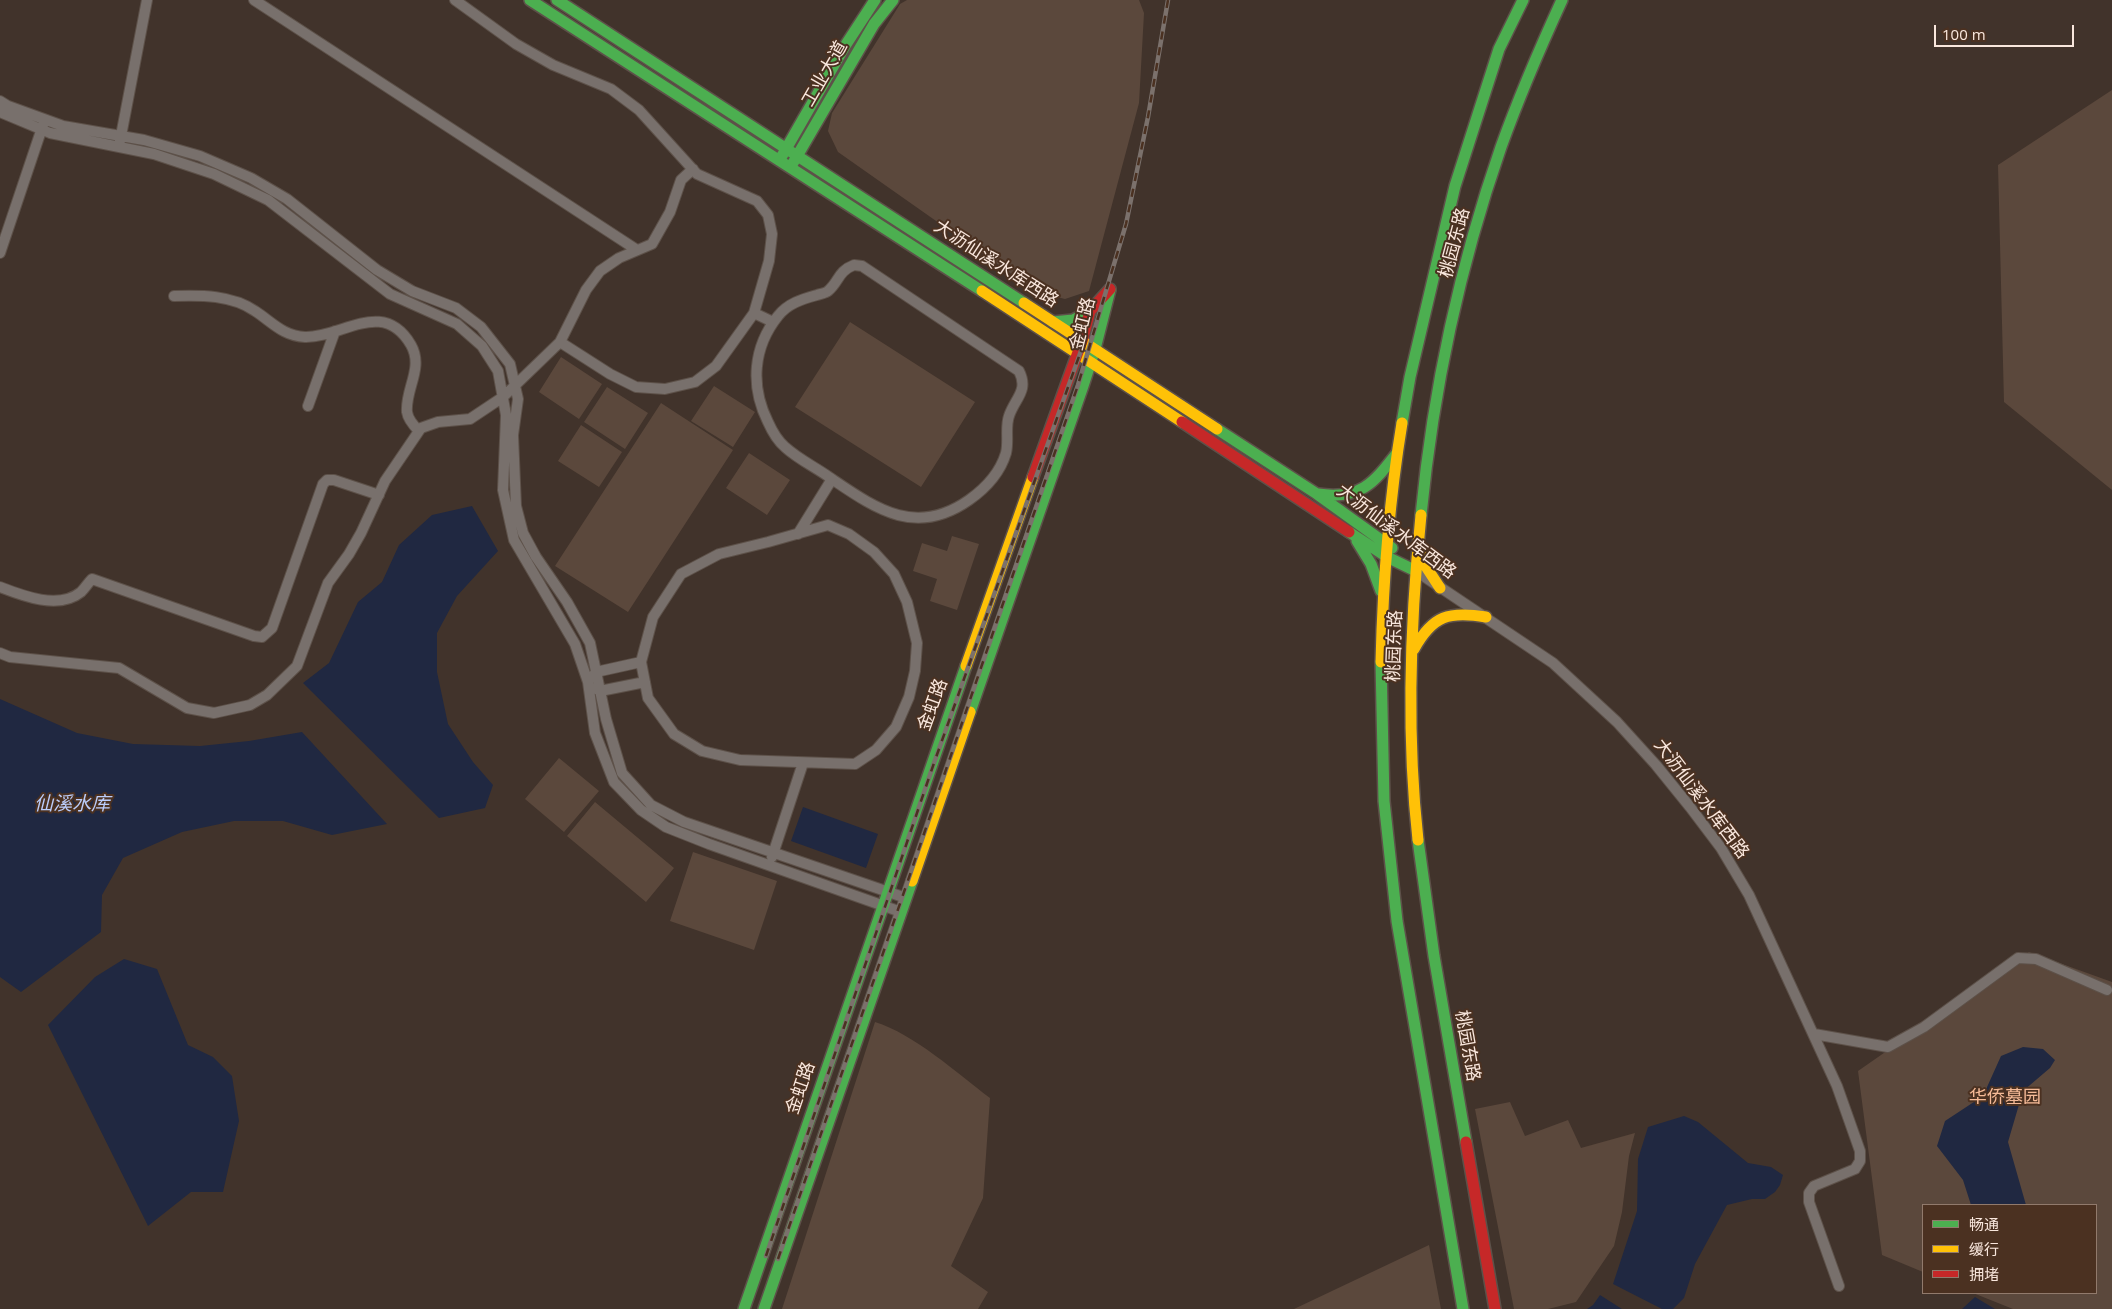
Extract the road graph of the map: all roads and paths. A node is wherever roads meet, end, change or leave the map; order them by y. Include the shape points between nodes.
1 (147, 0) edge
2 (254, 0) edge
3 (455, 0) edge
4 (530, 0) edge
5 (557, 0) edge
6 (875, 0) edge
7 (893, 0) edge
8 (1523, 0) edge
9 (1562, 0) edge
10 (0, 101) edge
11 (0, 112) edge
12 (43, 125) junction
13 (120, 142) junction
14 (786, 149) junction
15 (797, 157) junction
16 (780, 161) junction
17 (790, 168) junction
18 (693, 169) junction
19 (2, 239) edge
20 (637, 250) junction
21 (0, 253) edge
22 (174, 296) dead end
23 (1090, 311) junction
24 (754, 313) junction
25 (774, 322) junction
26 (1053, 322) junction
27 (1102, 324) junction
28 (335, 331) junction
29 (1082, 341) junction
30 (560, 342) junction
31 (1095, 349) junction
32 (1078, 354) junction
33 (1091, 362) junction
34 (1121, 366) junction
35 (1116, 377) junction
36 (515, 384) junction
37 (1083, 386) junction
38 (503, 397) junction
39 (308, 406) dead end
40 (419, 432) junction
41 (1398, 453) junction
42 (832, 479) junction
43 (1317, 494) junction
44 (379, 495) junction
45 (798, 534) junction
46 (1352, 534) junction
47 (1419, 537) junction
48 (1388, 544) junction
49 (1387, 557) junction
50 (1416, 571) junction
51 (0, 587) edge
52 (1440, 588) junction
53 (1384, 600) junction
54 (1486, 617) junction
55 (0, 653) edge
56 (1412, 654) junction
57 (641, 662) junction
58 (596, 672) junction
59 (588, 682) junction
60 (645, 682) junction
61 (600, 691) junction
62 (803, 763) junction
63 (774, 851) junction
64 (769, 866) junction
65 (886, 891) junction
66 (906, 898) junction
67 (882, 905) junction
68 (901, 912) junction
69 (2107, 990) dead end
70 (1814, 1034) junction
71 (1839, 1286) dead end
72 (744, 1309) edge
73 (764, 1309) edge
74 (1463, 1309) edge
75 (1495, 1309) edge

1 - 13 street
2 - 20 street
3 - 18 street via 516,44 553,65 618,94 639,110
4 - 16 street
5 - 14 street, 大沥仙溪水库西路
6 - 14 street, 工业大道
7 - 15 street, 工业大道 via 874,24
8 - 41 street, 桃园东路 via 1499,50 1455,186 1410,377
9 - 47 street, 桃园东路 via 1534,63 1486,192 1439,385
10 - 12 street
11 - 12 street
12 - 13 street via 50,133
12 - 19 street
13 - 36 street via 144,140 200,156 251,178 288,199 377,270 412,290 456,308 481,327 510,364
13 - 38 street via 214,174 268,200 390,294 457,324 482,346 498,372
14 - 15 street, 大沥仙溪水库西路
14 - 16 street, 工业大道
15 - 17 street, 工业大道
15 - 26 street, 大沥仙溪水库西路
16 - 17 street
17 - 32 street
18 - 20 street via 681,180 670,212 652,244
18 - 24 street via 697,174 757,201 768,215 772,234 769,261
19 - 21 street
20 - 30 street via 600,271 586,290
22 - 28 street via 225,298 254,310 290,335 318,337
23 - 26 street via 1068,323
23 - 27 street, 金虹路 via 1110,288
23 - 29 street, 金虹路
24 - 25 street
24 - 30 street via 716,366 695,382 666,389 636,387
25 - 42 street via 761,344 756,368 756,387 763,412 784,447
25 - 42 street via 797,301 828,291 845,268 862,266 1019,371 1023,379 1023,388 1008,417 1008,446 997,473 981,492 944,515 923,518 896,516 870,505
26 - 29 street, 大沥仙溪水库西路
27 - 31 street, 金虹路
27 - 34 street via 1108,352
28 - 39 street
28 - 40 street via 375,320 395,328 412,346 416,374 407,413
29 - 31 street, 大沥仙溪水库西路
29 - 32 street, 金虹路
30 - 36 street
31 - 33 street, 金虹路
31 - 34 street, 大沥仙溪水库西路
32 - 33 street
32 - 65 street, 金虹路
33 - 35 street
33 - 37 street, 金虹路
34 - 43 street, 大沥仙溪水库西路
35 - 37 street via 1103,376
35 - 46 street
36 - 38 street
36 - 58 street via 518,399 513,435 516,506 523,533 590,643
37 - 66 street, 金虹路
38 - 40 street via 470,419 438,422
38 - 59 street via 506,415 503,490 514,540 575,644
40 - 44 street
41 - 43 street via 1366,487 1343,496
41 - 48 street, 桃园东路
42 - 45 street
43 - 48 street, 大沥仙溪水库西路
44 - 51 street via 326,480 272,628 262,637 92,579 81,592 63,599 42,600
44 - 55 street via 349,554 328,582 297,666 267,696 250,705 214,713 196,710 187,708 119,668
45 - 57 street via 718,554 681,574 653,617
45 - 62 street via 828,525 849,534 874,552 894,574 907,602 917,643 909,697 896,727 876,750 855,764
46 - 49 street
46 - 53 street via 1376,573
47 - 50 street, 桃园东路
47 - 52 street via 1421,556
48 - 49 street, 桃园东路
48 - 50 street, 大沥仙溪水库西路
49 - 50 street
49 - 53 street, 桃园东路
50 - 52 street, 大沥仙溪水库西路
50 - 56 street, 桃园东路
52 - 54 street, 大沥仙溪水库西路
53 - 74 street, 桃园东路 via 1381,672 1384,801 1397,920
54 - 56 street via 1450,614 1434,621 1422,633
54 - 70 street, 大沥仙溪水库西路 via 1553,663 1617,722 1690,807 1721,848 1749,895
56 - 75 street, 桃园东路 via 1414,799 1426,916
57 - 58 street
57 - 60 street
58 - 59 street
58 - 61 street
59 - 61 street
59 - 64 street via 595,733 614,782 641,810 666,827
60 - 61 street
60 - 62 street via 648,698 674,734 702,751 740,760
61 - 63 street via 622,773 651,804 684,822
62 - 63 street
63 - 64 street
63 - 65 street
64 - 67 street
65 - 66 street
65 - 67 street, 金虹路
66 - 68 street, 金虹路
67 - 68 street
67 - 72 street, 金虹路
68 - 73 street, 金虹路
69 - 70 street via 2036,959 2018,958 1924,1027 1888,1047
70 - 71 street, 大沥仙溪水库西路 via 1860,1151 1860,1161 1855,1170 1814,1186 1809,1193 1809,1202

